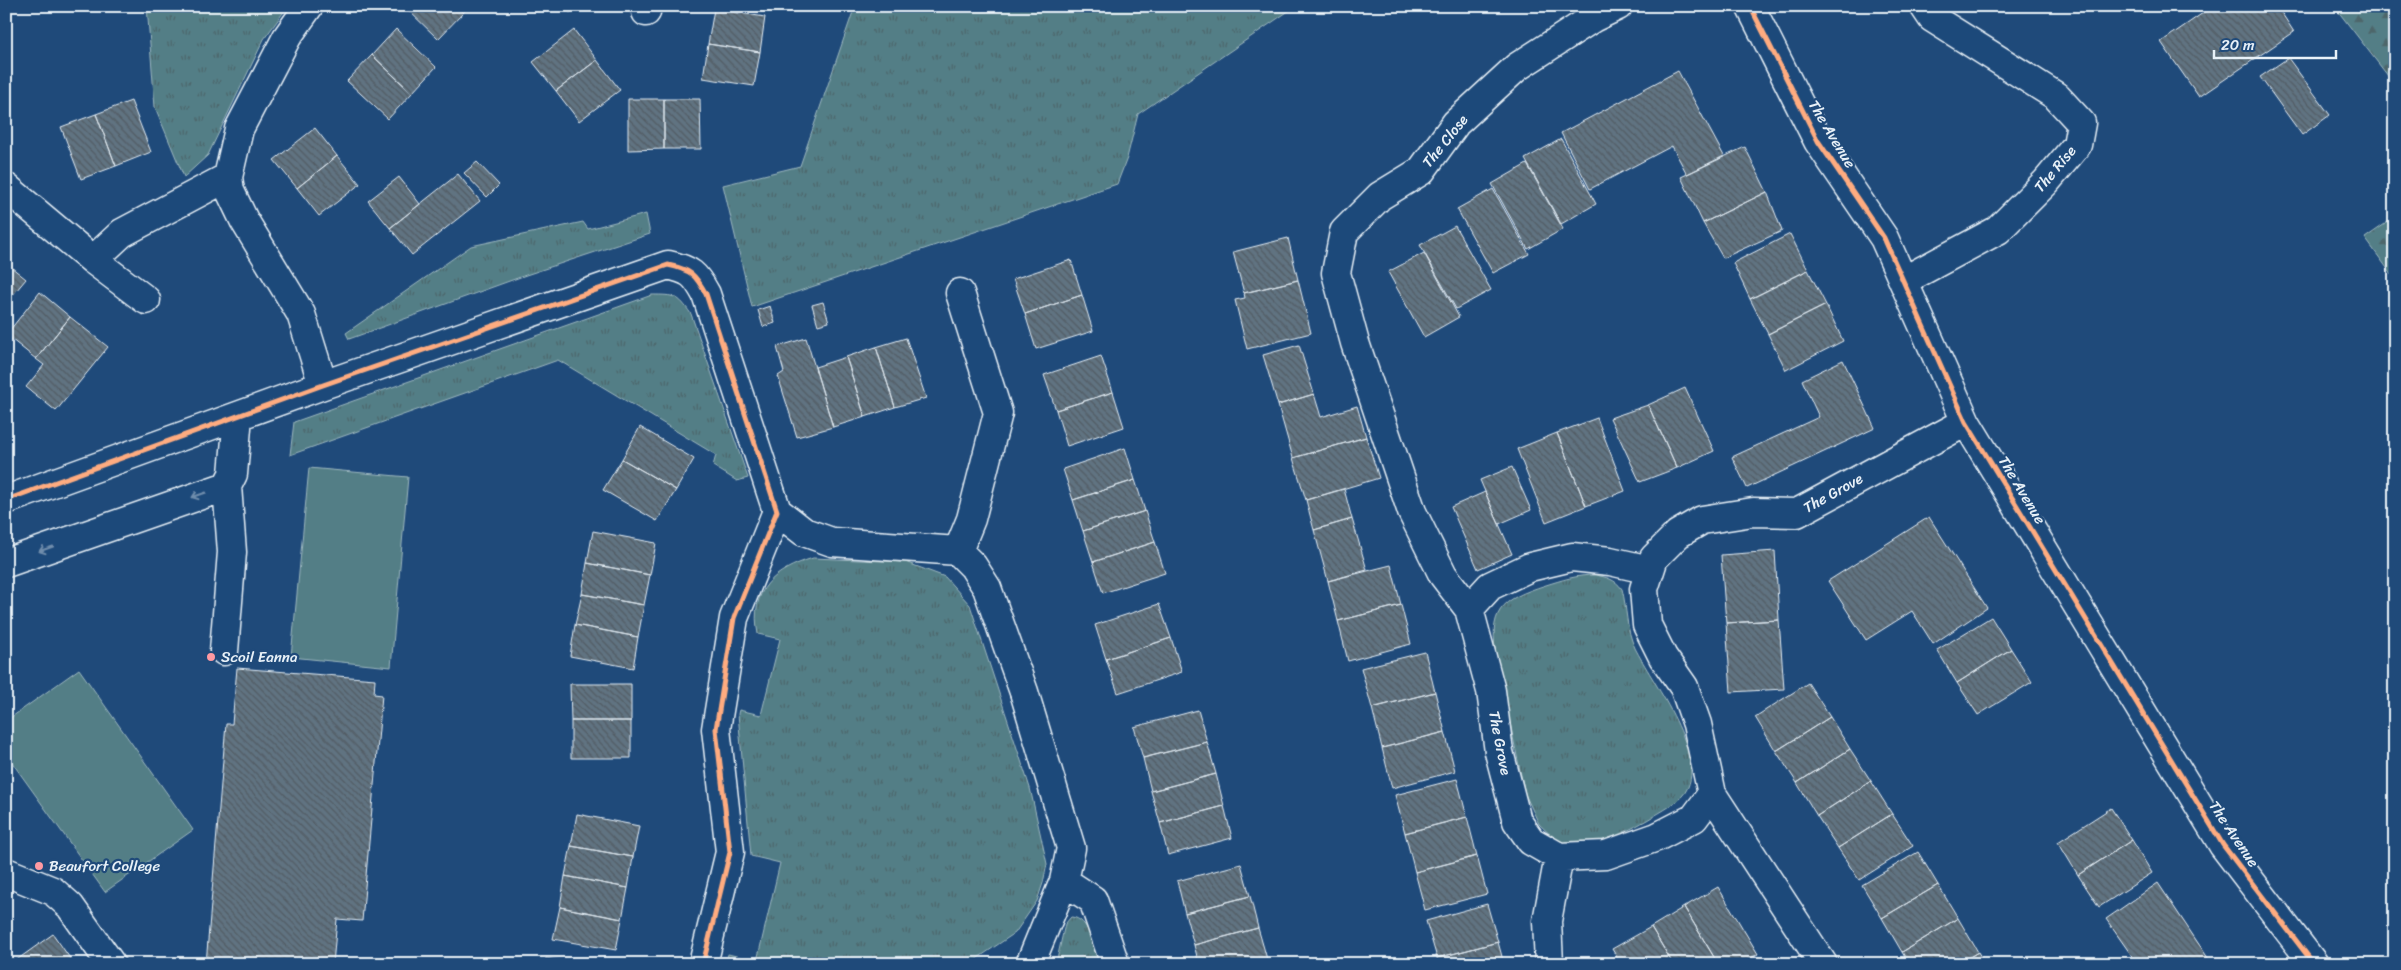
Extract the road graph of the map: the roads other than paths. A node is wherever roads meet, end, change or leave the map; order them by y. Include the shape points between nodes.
1 (309, 6) edge
2 (1618, 6) edge
3 (1750, 6) edge
4 (1924, 6) edge
5 (228, 177) junction
6 (7, 188) edge
7 (93, 260) junction
8 (1904, 281) junction
9 (960, 293) dead end
10 (146, 300) dead end
11 (323, 385) junction
12 (238, 416) junction
13 (1966, 422) junction
14 (1383, 428) joint
15 (227, 486) junction
16 (6, 500) edge
17 (777, 511) junction
18 (958, 551) junction
19 (6, 563) edge
20 (1650, 570) junction
21 (1469, 609) junction
22 (224, 651) dead end
23 (1712, 794) junction
24 (1559, 857) junction
25 (6, 872) edge
26 (1064, 881) junction
27 (2307, 961) edge
28 (112, 964) edge
29 (703, 964) edge
30 (1030, 964) edge
31 (1115, 964) edge
32 (1549, 964) edge
33 (1823, 964) edge

1 - 5 street via 287,37 239,129
2 - 14 street, The Close via 1593,18 1517,67 1456,123 1421,171 1380,196 1344,232 1336,273
3 - 8 street, The Avenue via 1818,141 1884,238
4 - 8 street, The Rise via 1932,18 2056,96 2081,123 2077,145 1998,230
5 - 7 street via 122,233
5 - 11 street via 230,191 244,220 301,314
6 - 7 street
7 - 10 street
8 - 13 street, The Avenue
9 - 18 street via 998,413 971,519
11 - 12 street
11 - 17 street via 668,265 685,268 697,277 706,294
12 - 15 street via 233,474
12 - 16 street
13 - 20 street, The Grove via 1797,513 1753,512 1702,520 1678,534 1654,558
13 - 27 street, The Avenue via 2223,845
14 - 21 street, The Grove via 1412,512 1444,576
15 -> 19 street
15 - 22 street via 232,552
17 - 18 street via 804,532 832,542
17 - 29 street via 734,618 716,730 730,852
18 - 26 street via 973,566 987,588 1024,692 1071,848
20 - 21 street via 1572,557 1530,567 1490,586
20 - 23 street, The Grove via 1644,588 1647,625 1662,657 1684,687 1697,724
21 - 24 street, The Grove via 1517,822 1531,841
23 - 24 street via 1694,818 1657,837 1606,855
23 - 33 street, The Grove
24 - 32 street via 1548,921
25 - 28 street via 53,891 70,906
26 - 30 street
26 - 31 street via 1094,900

